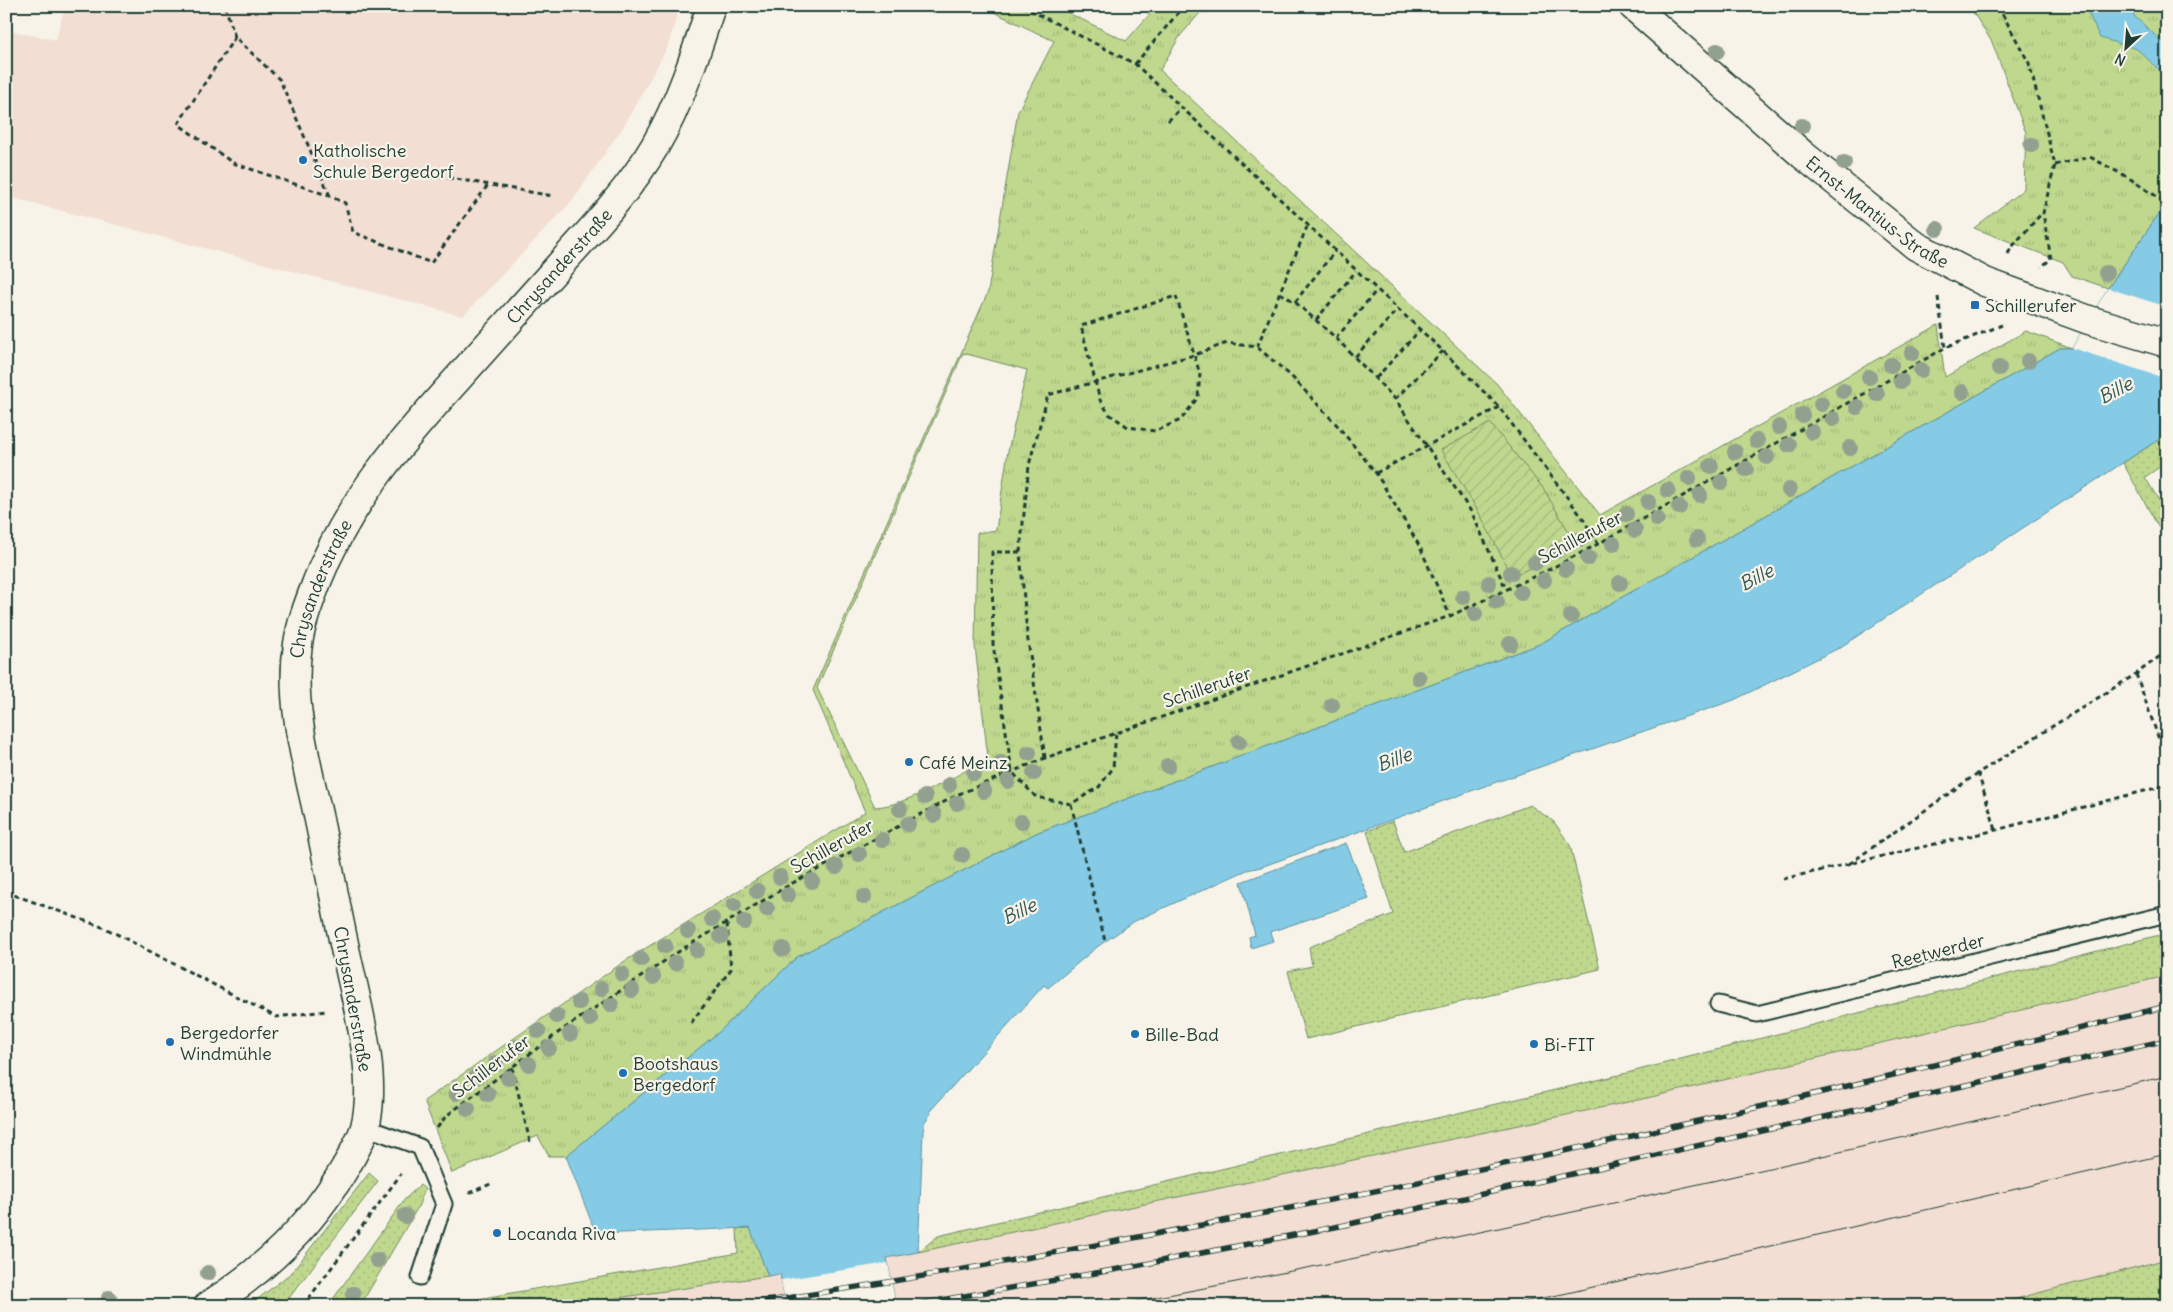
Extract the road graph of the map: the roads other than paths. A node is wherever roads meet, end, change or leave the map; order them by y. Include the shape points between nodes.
1 (711, 6) edge
2 (1633, 6) edge
3 (2167, 343) edge
4 (2167, 914) edge
5 (1718, 1004) dead end
6 (365, 1127) junction
7 (420, 1277) dead end
8 (208, 1306) edge

1 - 6 street, Chrysanderstraße via 676,103 642,166 596,225 394,451 365,489 336,542 307,610 298,643 297,706 359,1007 368,1071
2 - 3 street, Ernst-Mantius-Straße via 1803,155 1916,246 1946,264 2023,297
4 - 5 lane, Reetwerder via 1757,1014
6 - 7 lane via 420,1147 444,1204
6 - 8 street, Chrysanderstraße via 332,1189 305,1224 274,1258 240,1286

